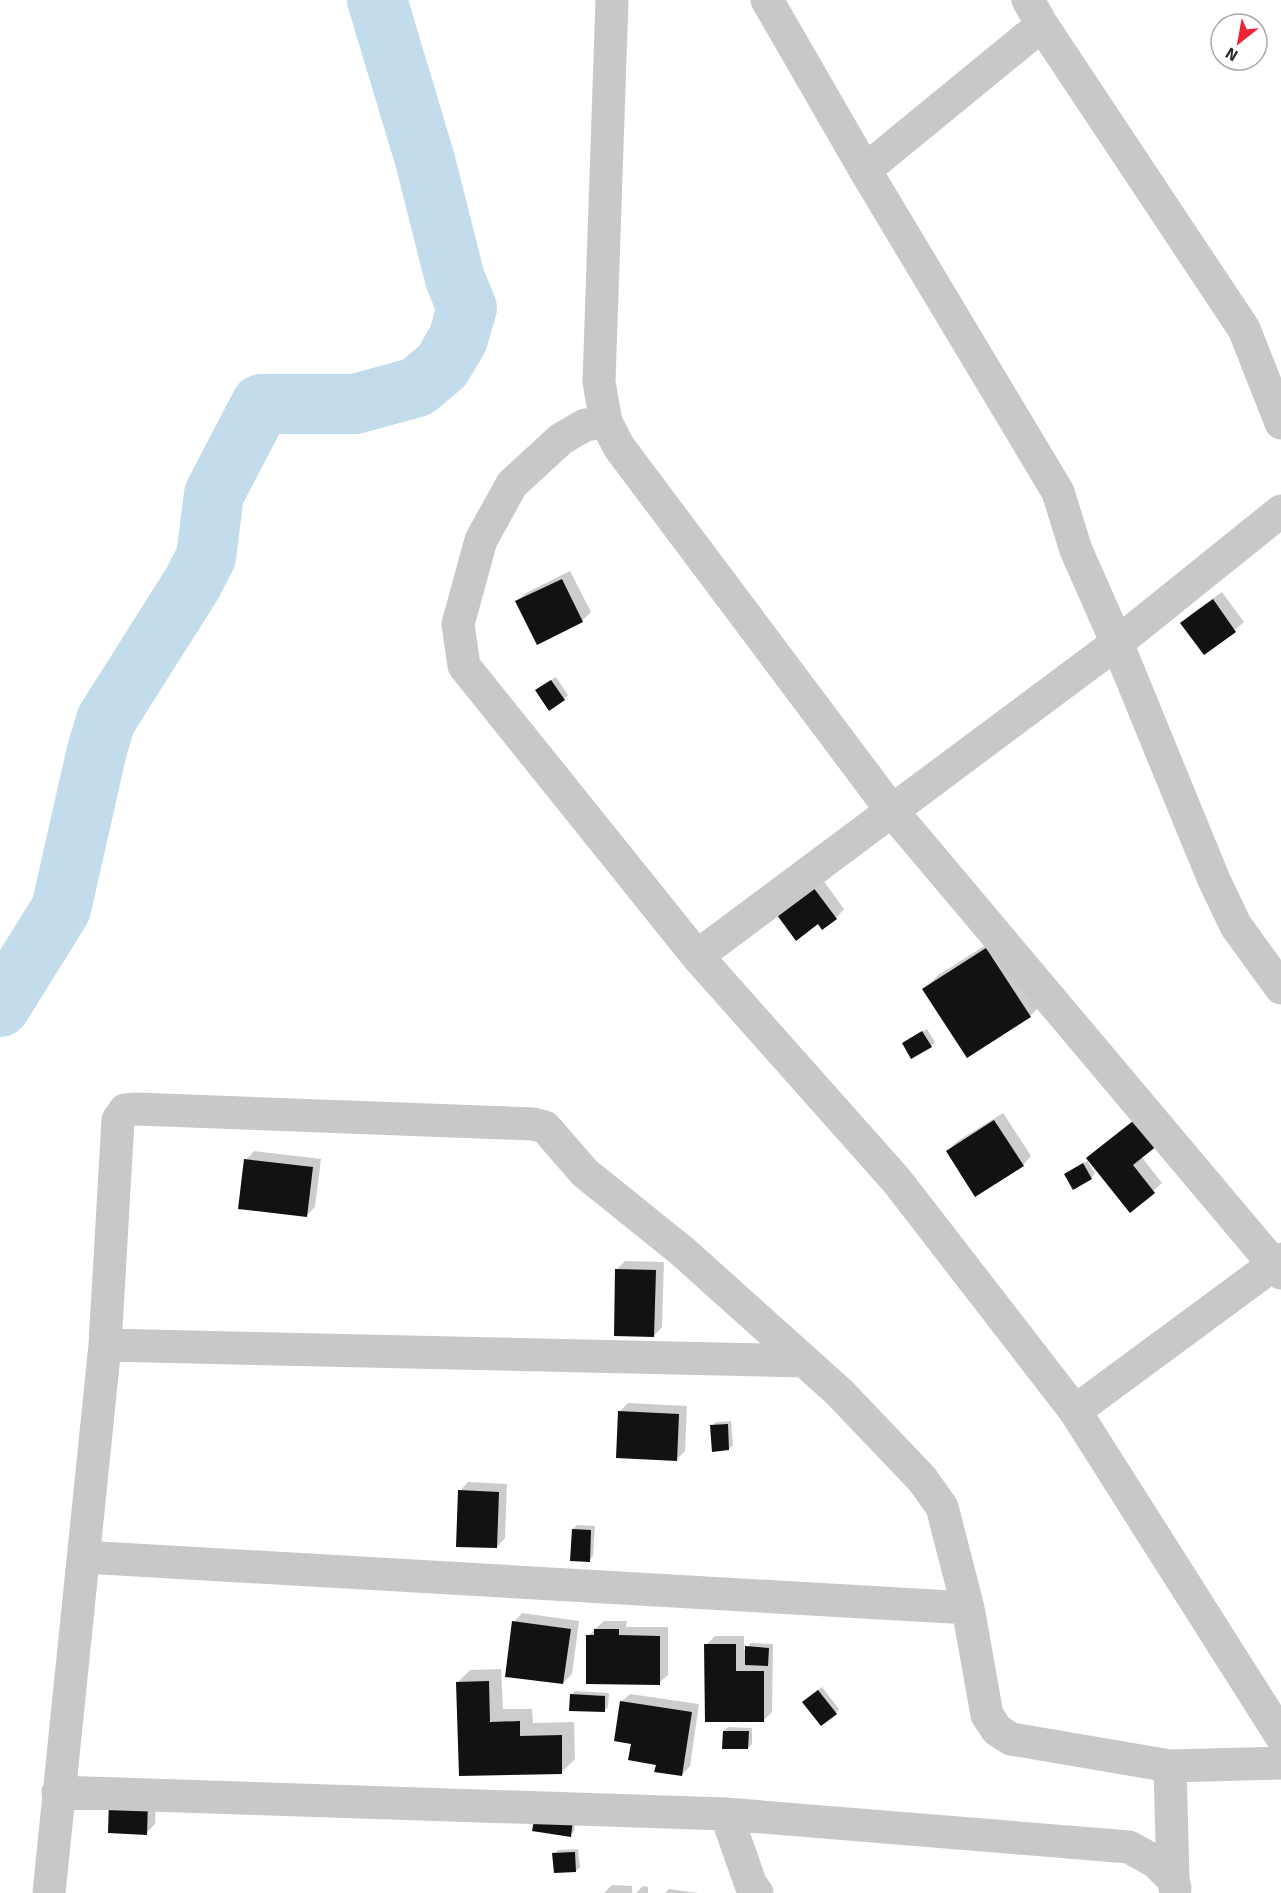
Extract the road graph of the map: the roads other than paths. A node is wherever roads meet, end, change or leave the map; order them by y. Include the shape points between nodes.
1 (612, 0) edge
2 (767, 0) edge
3 (1035, 12) edge
4 (865, 170) junction
5 (606, 422) junction
6 (1281, 423) edge
7 (1281, 511) edge
8 (1118, 643) junction
9 (892, 811) junction
10 (697, 956) junction
11 (1281, 988) edge
12 (1279, 1266) edge
13 (105, 1345) junction
14 (804, 1361) junction
15 (1075, 1411) junction
16 (84, 1557) junction
17 (968, 1608) junction
18 (1281, 1736) edge
19 (1281, 1763) edge
20 (1170, 1766) junction
21 (58, 1792) junction
22 (726, 1814) junction
23 (1174, 1886) edge
24 (49, 1893) edge
25 (757, 1893) edge

1 - 5 street via 599,382
2 - 4 street
3 - 4 street
3 - 6 street via 1244,329
4 - 8 street via 1059,492 1076,550
5 - 9 street via 619,447
5 - 10 street via 585,425 561,439 512,484 481,540 458,624 464,666
7 - 8 street
8 - 9 street
8 - 11 street via 1214,880 1236,926
9 - 10 street
9 - 12 street
10 - 15 street via 897,1181
12 - 15 street
13 - 14 street
13 - 14 street via 118,1120 125,1110 137,1109 545,1127 585,1173 681,1251
13 - 16 street
14 - 17 street via 922,1479 942,1508
15 - 18 street
16 - 17 street
16 - 21 street
17 - 20 street via 987,1715 997,1730 1011,1738
19 - 20 street
20 - 23 street
21 - 22 street
21 - 24 street
22 - 23 street via 1129,1847 1156,1862
22 - 25 street

